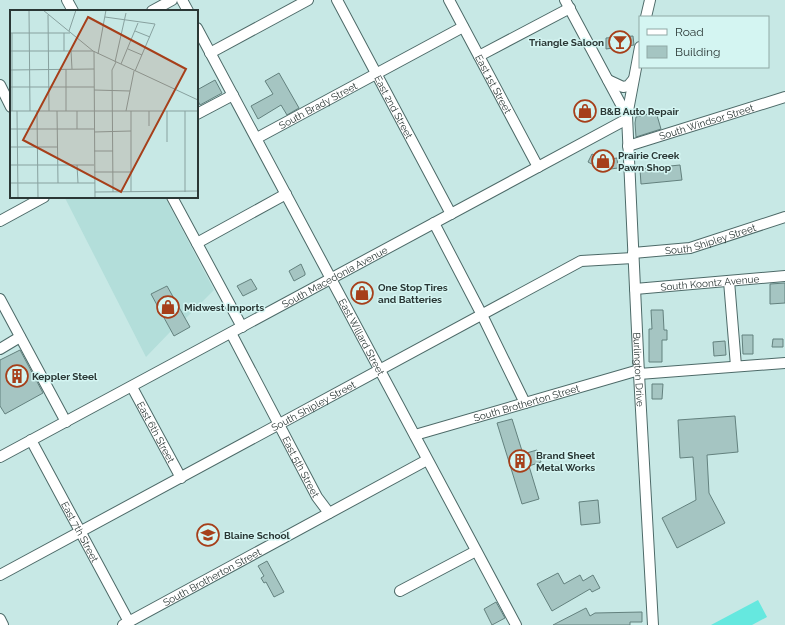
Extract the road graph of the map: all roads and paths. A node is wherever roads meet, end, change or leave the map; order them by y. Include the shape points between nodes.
1 (67, 0) edge
2 (172, 0) edge
3 (182, 0) edge
4 (308, 0) edge
5 (337, 0) edge
6 (449, 0) edge
7 (650, 0) edge
8 (568, 4) edge
9 (72, 10) edge
10 (154, 10) edge
11 (187, 10) edge
12 (646, 16) edge
13 (463, 27) junction
14 (198, 30) edge
15 (639, 52) edge
16 (210, 53) junction
17 (479, 56) junction
18 (376, 74) junction
19 (608, 80) junction
20 (633, 80) junction
21 (4, 89) edge
22 (233, 95) junction
23 (785, 96) edge
24 (10, 104) edge
25 (198, 113) edge
26 (627, 117) junction
27 (256, 138) junction
28 (628, 146) junction
29 (538, 167) junction
30 (286, 194) junction
31 (42, 198) edge
32 (173, 198) edge
33 (451, 214) junction
34 (785, 217) edge
35 (0, 221) edge
36 (434, 223) junction
37 (197, 243) junction
38 (633, 255) junction
39 (785, 276) edge
40 (331, 279) junction
41 (728, 281) junction
42 (635, 289) junction
43 (0, 299) edge
44 (482, 316) junction
45 (242, 327) junction
46 (231, 333) junction
47 (20, 337) junction
48 (0, 350) edge
49 (785, 363) edge
50 (736, 366) junction
51 (380, 370) junction
52 (639, 372) junction
53 (132, 386) junction
54 (524, 403) junction
55 (66, 422) junction
56 (279, 425) junction
57 (415, 436) junction
58 (31, 440) junction
59 (0, 458) edge
60 (427, 460) junction
61 (181, 478) junction
62 (329, 514) junction
63 (80, 532) junction
64 (476, 551) junction
65 (0, 575) edge
66 (400, 591) dead end
67 (0, 619) edge
68 (126, 624) edge
69 (3, 625) edge
70 (516, 625) edge
71 (653, 625) edge

1 - 9 street
2 - 10 street
3 - 11 street
4 - 16 street
5 - 18 street, East 2nd Street
6 - 13 street, East 1st Street
7 - 12 street
8 - 17 street
8 - 19 street
13 - 17 street, East 1st Street
13 - 18 street, South Brady Street
14 - 16 street, East Willard Street
15 - 20 street
16 - 22 street, East Willard Street
17 - 29 street, East 1st Street
18 - 27 street, South Brady Street
18 - 33 street, East 2nd Street
19 - 20 street via 623,87 628,86
19 - 26 street
20 - 26 street
21 - 24 street
22 - 25 street
22 - 27 street, East Willard Street
23 - 28 street, South Windsor Street
26 - 28 street, Burlington Drive
26 - 29 street, South Macedonia Avenue
27 - 30 street, East Willard Street
28 - 38 street, Burlington Drive
29 - 33 street, South Macedonia Avenue
30 - 37 street
30 - 40 street, East Willard Street
31 - 35 street
32 - 37 street
33 - 36 street, South Macedonia Avenue
34 - 38 street, South Shipley Street via 690,248
36 - 40 street, South Macedonia Avenue
36 - 44 street
37 - 45 street
38 - 42 street, Burlington Drive
38 - 44 street, South Shipley Street via 583,260
39 - 41 street, South Koontz Avenue
40 - 45 street, South Macedonia Avenue
40 - 51 street, East Willard Street
41 - 42 street, South Koontz Avenue
41 - 50 street
42 - 52 street, Burlington Drive
43 - 47 street
44 - 51 street, South Shipley Street
44 - 54 street
45 - 46 street, South Macedonia Avenue
46 - 53 street, South Macedonia Avenue
46 - 56 street, East 5th Street
47 - 48 street
47 - 55 street
49 - 50 street, South Brotherton Street
50 - 52 street, South Brotherton Street
51 - 56 street, South Shipley Street
51 - 57 street, East Willard Street
52 - 54 street, South Brotherton Street
52 - 71 street, Burlington Drive
53 - 55 street, South Macedonia Avenue
53 - 61 street, East 6th Street
54 - 57 street, South Brotherton Street
55 - 58 street, South Macedonia Avenue
56 - 61 street, South Shipley Street
56 - 62 street, East 5th Street via 317,497
57 - 60 street, East Willard Street
58 - 59 street, South Macedonia Avenue
58 - 63 street, East 7th Street
60 - 62 street, South Brotherton Street
60 - 64 street, East Willard Street
61 - 63 street, South Shipley Street
62 - 68 street, South Brotherton Street
63 - 65 street, South Shipley Street
63 - 68 street, East 7th Street
64 - 66 street
64 - 70 street, East Willard Street
67 - 69 street

